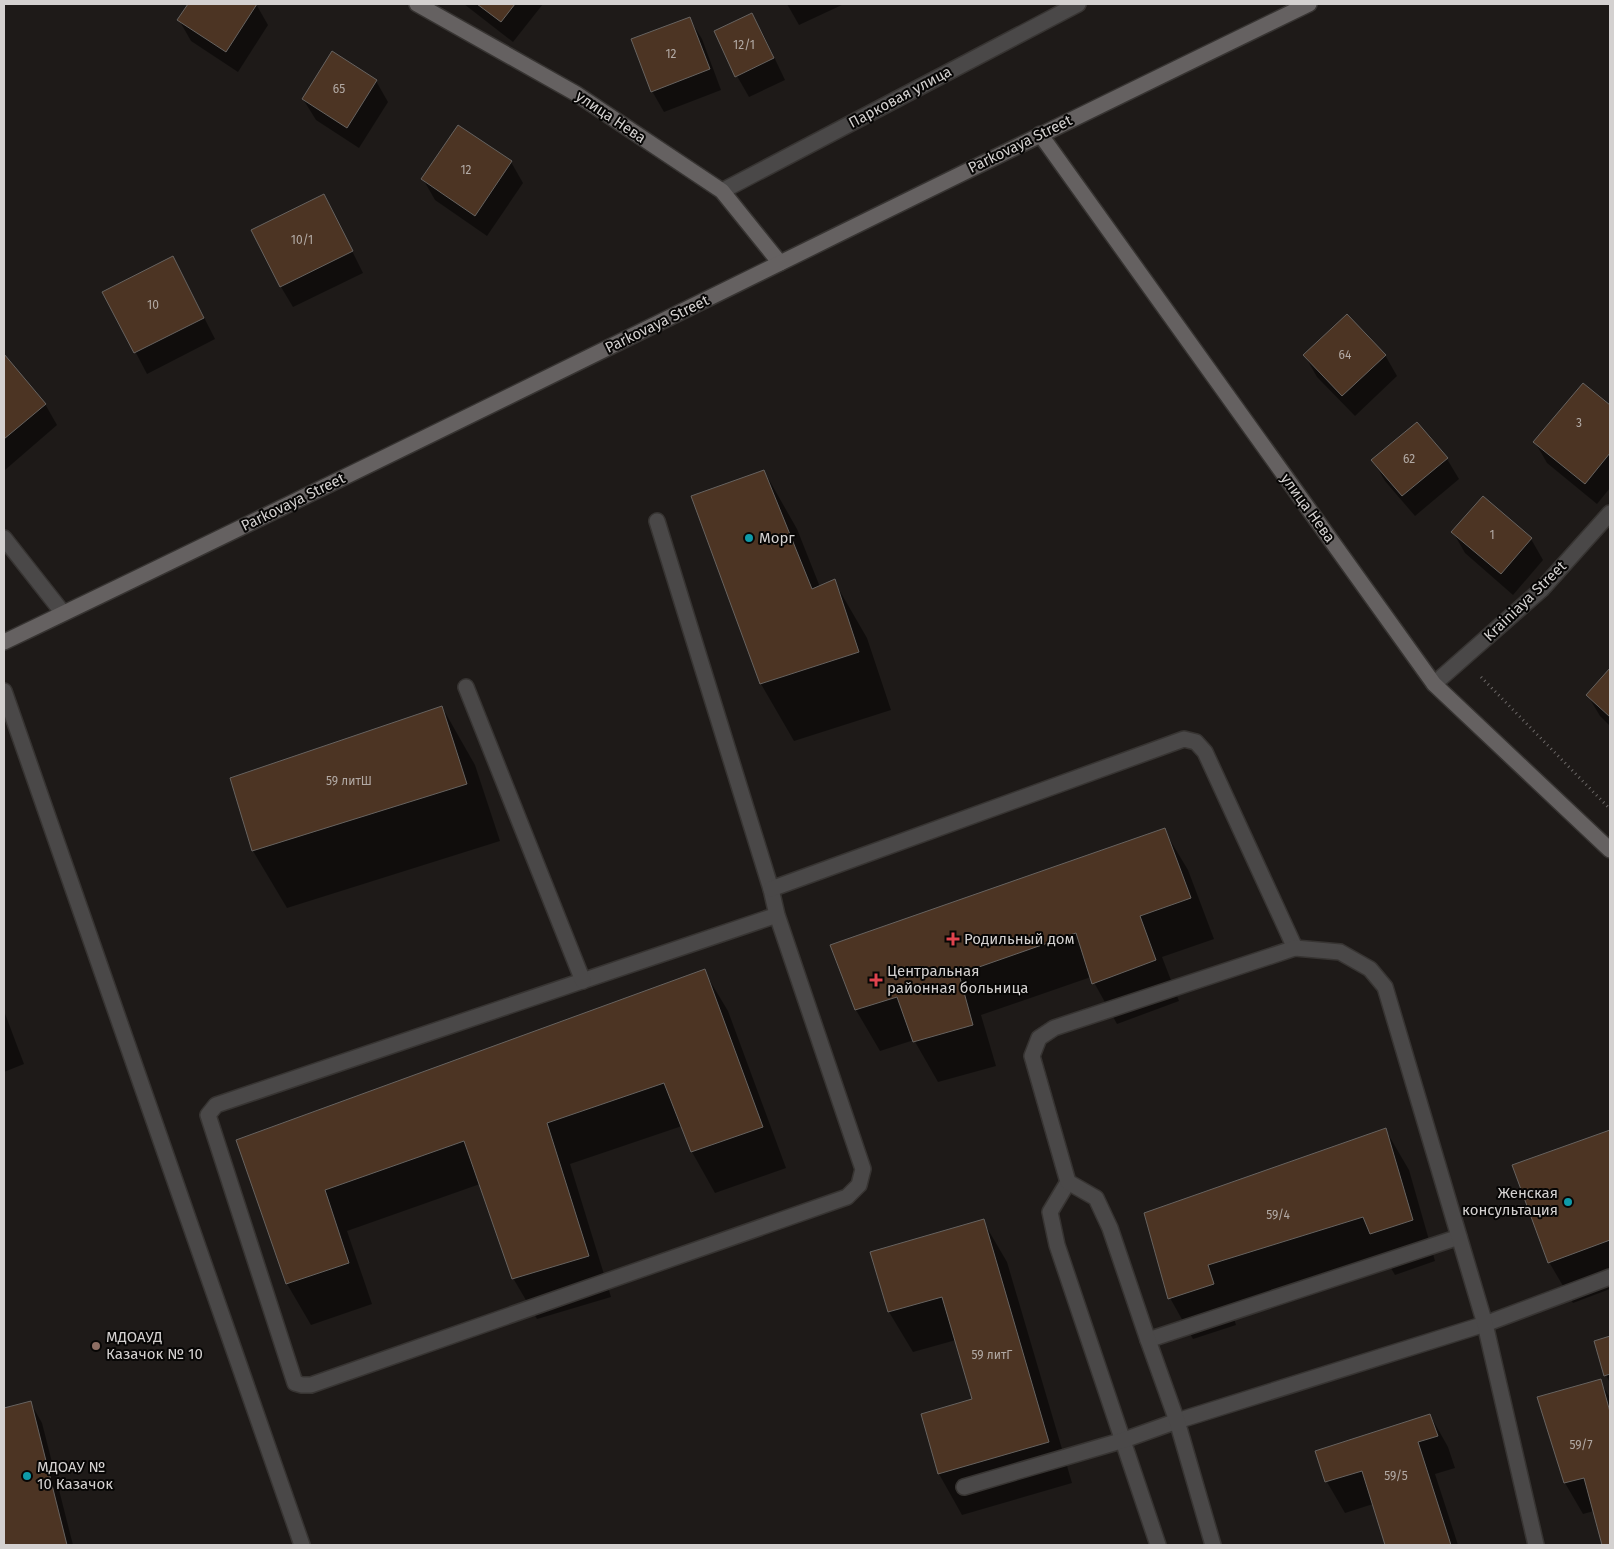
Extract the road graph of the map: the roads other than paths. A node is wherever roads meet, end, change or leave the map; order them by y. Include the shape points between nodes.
1 (417, 4) edge
2 (1078, 4) edge
3 (1309, 4) edge
4 (1040, 134) junction
5 (722, 191) junction
6 (780, 263) junction
7 (1610, 513) edge
8 (657, 521) dead end
9 (4, 538) edge
10 (63, 614) junction
11 (4, 642) edge
12 (1434, 684) junction
13 (466, 687) dead end
14 (4, 691) edge
15 (1610, 850) edge
16 (771, 889) junction
17 (777, 915) junction
18 (1294, 948) junction
19 (583, 980) junction
20 (1068, 1182) junction
21 (1459, 1237) junction
22 (1610, 1277) edge
23 (1485, 1324) junction
24 (1148, 1340) junction
25 (1178, 1421) junction
26 (1124, 1440) junction
27 (964, 1487) dead end
28 (302, 1545) edge
29 (1158, 1545) edge
30 (1213, 1545) edge
31 (1536, 1545) edge

1 - 5 main road, улица Нева via 575,93
2 - 5 street, Парковая улица
3 - 4 main road, Parkovaya Street
4 - 6 main road, Parkovaya Street
4 - 12 main road, улица Нева
5 - 6 main road, улица Нева
6 - 10 main road, Parkovaya Street
7 - 12 street, Krainiaya Street via 1542,589
8 - 16 street
9 - 10 street
10 - 11 main road, Parkovaya Street
12 - 15 main road, улица Нева
13 - 19 street
14 - 28 street
16 - 17 street
16 - 18 street via 1184,740 1196,742 1205,752
17 - 19 street
17 - 19 street via 863,1169 860,1185 847,1197 312,1385 295,1383 208,1115 216,1105 228,1100
18 - 20 street via 1054,1028 1039,1038 1032,1056
18 - 21 street via 1340,952 1370,969 1385,987
20 - 24 street via 1096,1198 1110,1228
20 - 26 street via 1050,1212 1057,1245
21 - 23 street
21 - 24 street
22 - 23 street
23 - 25 street
23 - 31 street
24 - 25 street
25 - 26 street
25 - 30 street
26 - 27 street
26 - 29 street

